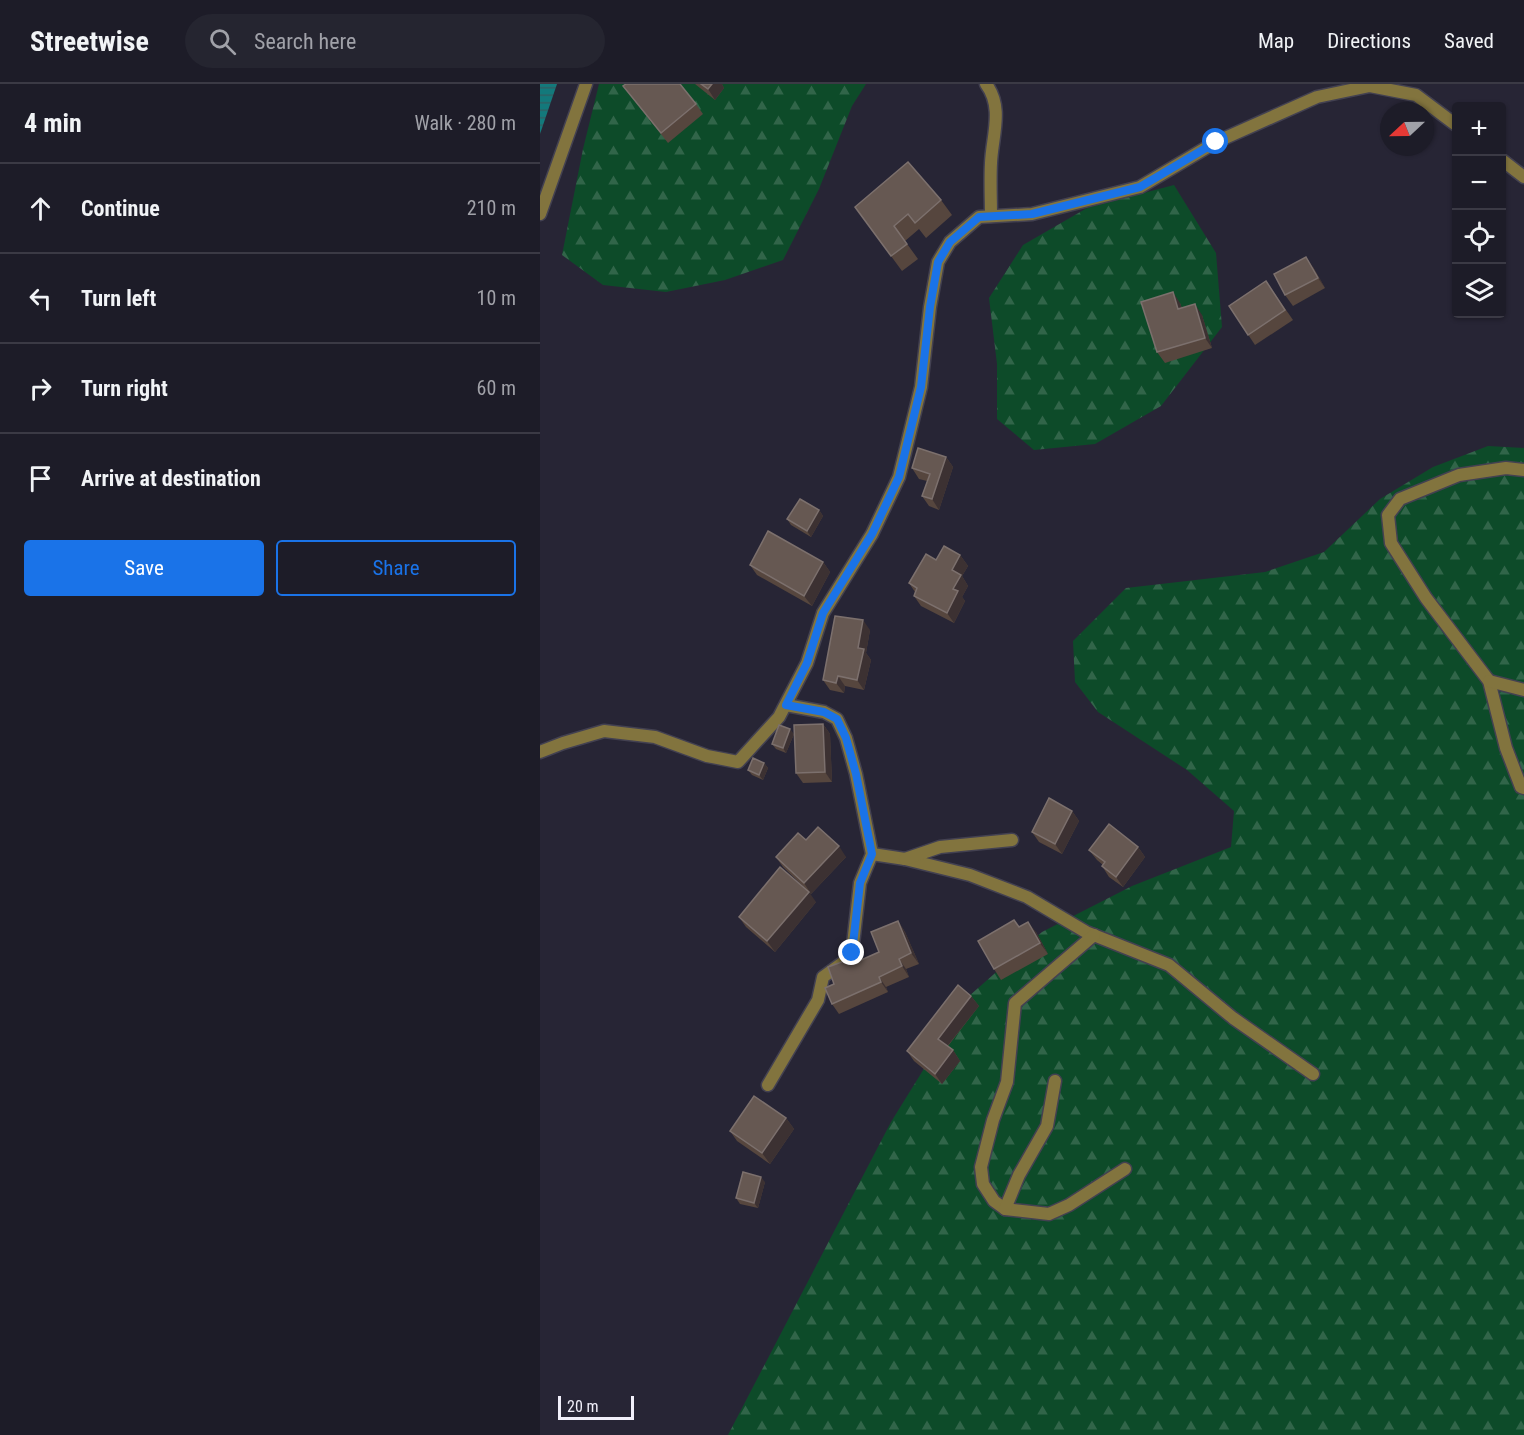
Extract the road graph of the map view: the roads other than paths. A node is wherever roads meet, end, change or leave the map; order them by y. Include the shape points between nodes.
1 (586, 84) edge
2 (987, 84) edge
3 (1402, 84) edge
4 (1416, 96) junction
5 (1452, 122) edge
6 (1506, 163) edge
7 (1524, 177) edge
8 (540, 214) edge
9 (991, 216) junction
10 (1524, 470) edge
11 (1489, 681) junction
12 (1524, 690) edge
13 (786, 705) junction
14 (540, 753) edge
15 (1524, 788) edge
16 (1012, 840) dead end
17 (872, 854) junction
18 (905, 859) junction
19 (1094, 935) junction
20 (1313, 1074) dead end
21 (1055, 1081) dead end
22 (768, 1084) dead end
23 (1125, 1169) dead end
24 (1005, 1209) junction

1 - 8 street
2 - 9 street via 996,104
3 - 4 street
4 - 5 street
4 - 9 street via 1370,86 1317,97 1216,142 1140,187 1032,214
6 - 7 street
9 - 13 street via 979,217 950,242 938,262 921,387 899,477 872,534 823,613 807,663
10 - 11 street via 1506,468 1459,475 1400,499 1388,515 1391,543 1426,598
11 - 12 street
11 - 15 street via 1506,748
13 - 14 street via 738,762 706,756 655,737 604,731
13 - 17 street via 824,712 837,719 856,774
16 - 18 street via 940,847
17 - 18 street
17 - 22 street via 860,883 852,953 822,976 818,1000
18 - 19 street via 970,875 1027,897
19 - 20 street via 1169,965 1233,1018
19 - 24 street via 1015,1003 1007,1082 981,1167 983,1184
21 - 24 street via 1047,1126
23 - 24 street via 1049,1214

